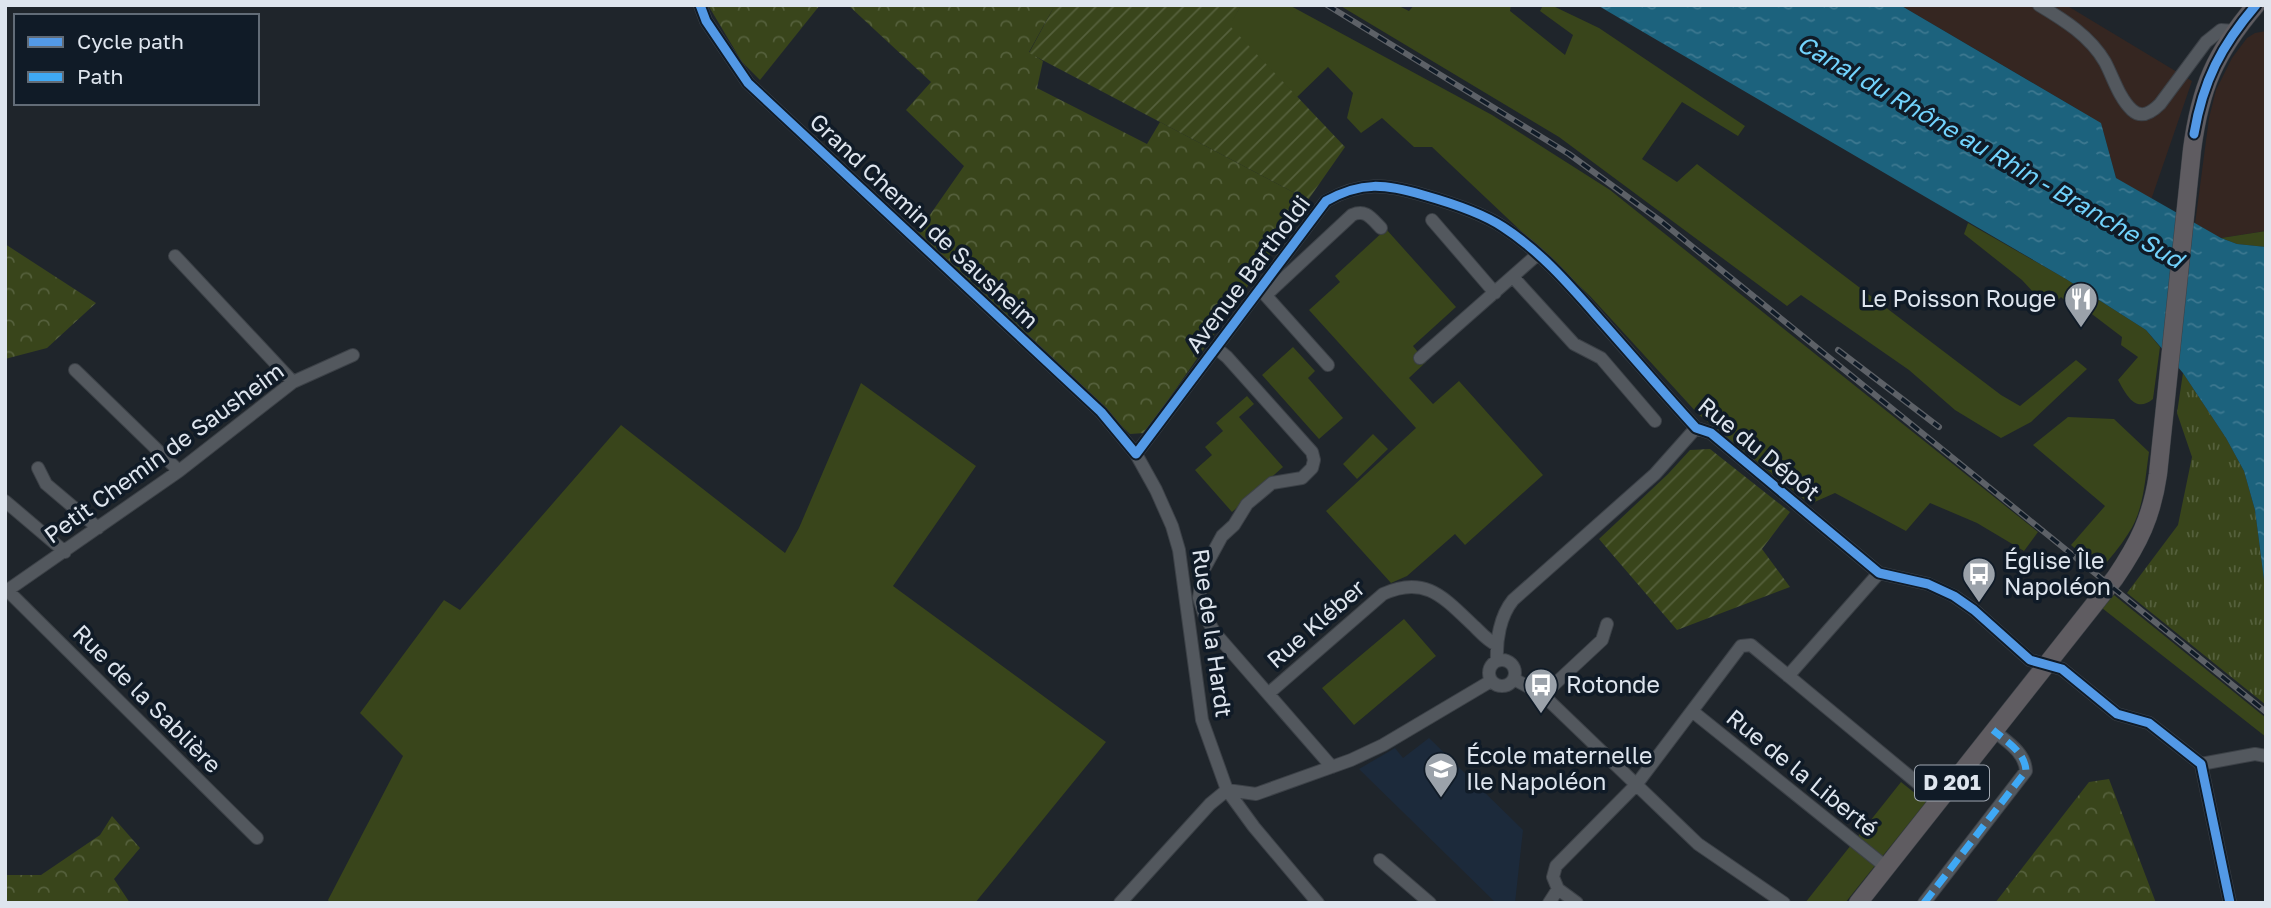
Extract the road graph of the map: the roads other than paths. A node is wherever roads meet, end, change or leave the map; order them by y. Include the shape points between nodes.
1 (700, 5) edge
2 (2039, 5) edge
3 (2258, 6) edge
4 (2235, 31) junction
5 (1432, 220) dead end
6 (1309, 222) junction
7 (1381, 228) dead end
8 (1324, 240) junction
9 (1538, 254) junction
10 (175, 256) dead end
11 (1513, 277) junction
12 (1264, 291) junction
13 (1496, 293) junction
14 (1216, 348) junction
15 (353, 355) dead end
16 (1420, 358) dead end
17 (1328, 365) dead end
18 (75, 370) dead end
19 (293, 382) junction
20 (1655, 421) dead end
21 (1696, 428) junction
22 (1136, 454) junction
23 (38, 468) dead end
24 (179, 471) junction
25 (5, 501) edge
26 (99, 528) junction
27 (65, 552) junction
28 (1879, 573) junction
29 (6, 592) edge
30 (1607, 624) dead end
31 (1497, 645) junction
32 (1497, 661) junction
33 (2046, 664) junction
34 (1788, 676) junction
35 (1514, 679) junction
36 (1491, 681) junction
37 (1269, 693) junction
38 (1543, 695) junction
39 (1692, 711) junction
40 (1993, 730) junction
41 (2266, 756) edge
42 (2201, 764) junction
43 (1332, 767) junction
44 (1636, 785) junction
45 (1227, 790) junction
46 (1256, 794) junction
47 (1938, 800) junction
48 (1246, 817) junction
49 (257, 838) dead end
50 (1380, 860) dead end
51 (1886, 867) junction
52 (1558, 889) junction
53 (1120, 903) edge
54 (1318, 903) edge
55 (1430, 903) edge
56 (1549, 903) edge
57 (1577, 903) edge
58 (1784, 903) edge
59 (1858, 903) edge
60 (1924, 903) edge
61 (2230, 903) edge

1 - 22 street, Grand Chemin de Sausheim via 748,83 1101,412
2 - 4 street via 2089,41 2132,110 2140,114 2151,113 2206,42 2221,30
3 - 4 main road, D 201
4 - 33 main road, D 201 via 2211,71 2199,105 2155,494 2144,532
5 - 13 street
6 - 8 street
6 - 9 street, Avenue Bartholdi via 1326,201 1346,189 1400,189 1501,225
6 - 12 street, Avenue Bartholdi
7 - 8 street via 1359,212
8 - 12 street
9 - 11 street
9 - 21 street, Rue du Dépôt
10 - 19 street
11 - 13 street
11 - 20 street via 1574,344 1601,358
12 - 14 street, Avenue Bartholdi
12 - 17 street
13 - 16 street
14 - 22 street, Avenue Bartholdi
14 - 37 street via 1312,452 1314,460 1302,478 1272,483 1247,505 1222,536 1201,578 1203,614
15 - 19 street, Petit Chemin de Sausheim
18 - 24 street
19 - 24 street, Petit Chemin de Sausheim
21 - 28 street, Rue du Dépôt via 1711,433
21 - 31 street via 1655,474 1513,600
22 - 45 street, Rue de la Hardt via 1177,539 1202,720
23 - 26 street via 46,484
24 - 26 street, Petit Chemin de Sausheim
25 - 27 street
26 - 27 street, Petit Chemin de Sausheim
27 - 29 street, Petit Chemin de Sausheim
28 - 33 street via 1928,584 1954,596 2030,660
28 - 34 street
29 - 49 street, Rue de la Sablière
30 - 38 street via 1602,640
31 - 32 street
31 - 37 street, Rue Kléber via 1436,593 1399,587 1383,594
32 - 35 street via 1511,664
32 - 36 street via 1489,668
33 - 40 main road, D 201
33 - 42 street via 2062,669 2118,714 2149,723
34 - 39 street via 1752,645 1741,646
34 - 47 street
35 - 36 street via 1502,687
35 - 38 street
36 - 43 street via 1383,745
37 - 43 street
38 - 44 street
39 - 44 street
39 - 51 street, Rue de la Liberté
40 - 47 main road, D 201
40 - 60 street via 2021,754 2026,771
41 - 42 street
42 - 61 street
43 - 46 street
44 - 52 street via 1556,866 1553,877
44 - 58 street via 1698,844
45 - 46 street
45 - 48 street, Rue de la Hardt
45 - 53 street
46 - 48 street
47 - 51 main road, D 201
48 - 54 street, Rue de la Hardt
50 - 55 street
51 - 59 main road, D 201
52 - 56 street
52 - 57 street

